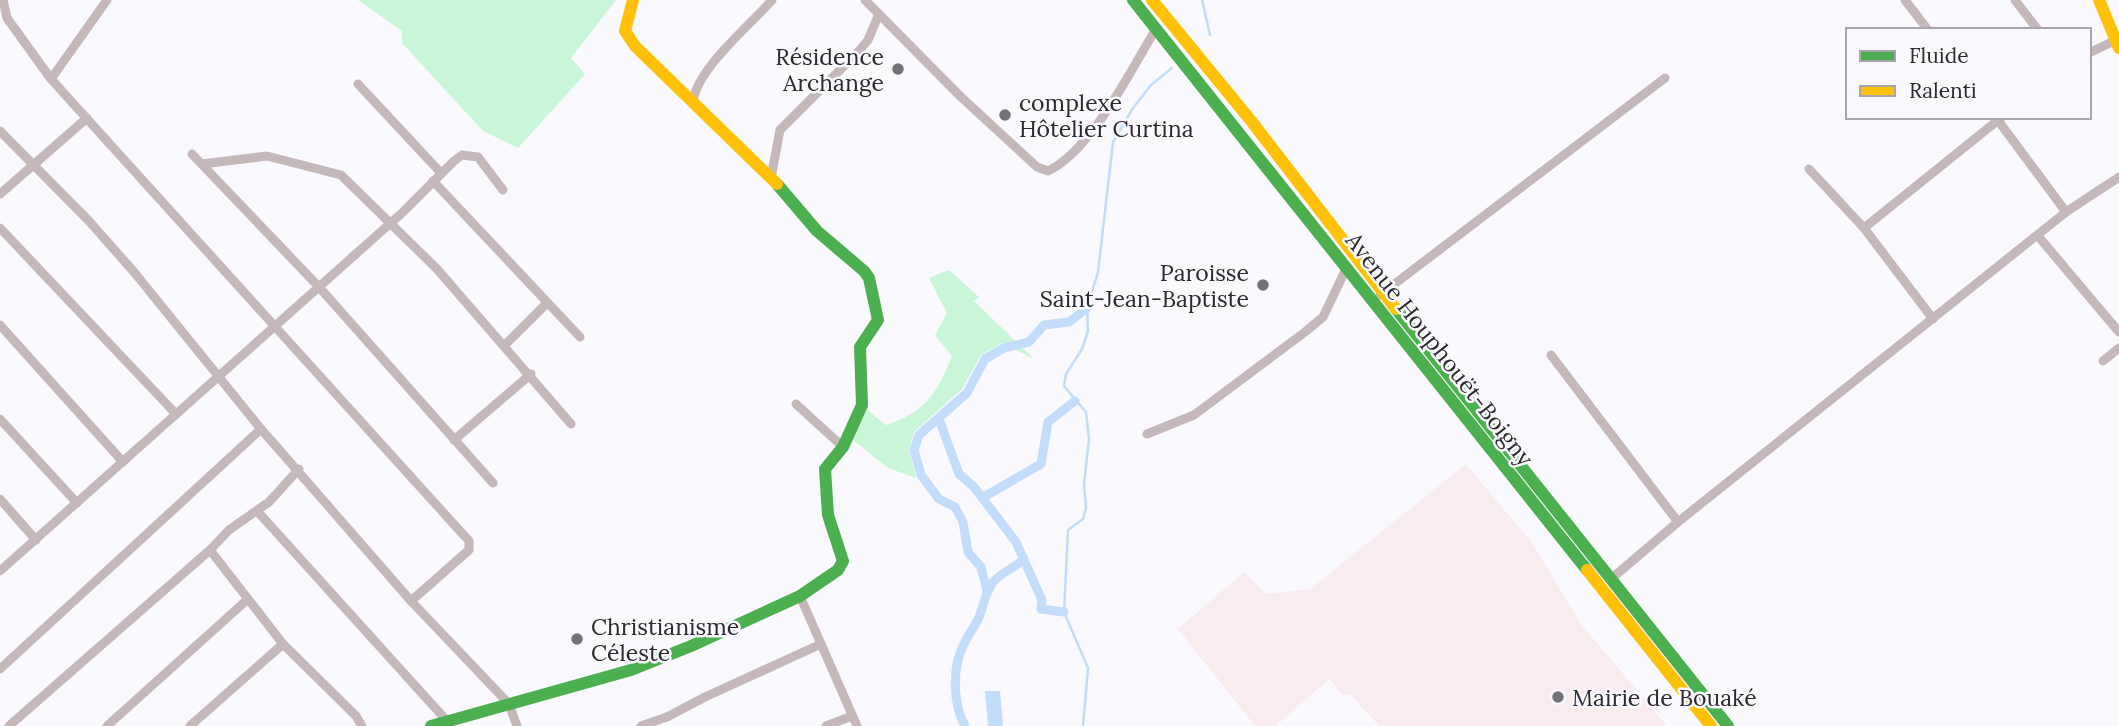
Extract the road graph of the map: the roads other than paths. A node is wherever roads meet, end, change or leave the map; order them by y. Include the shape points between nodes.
1 (3, 0) edge
2 (107, 0) edge
3 (634, 0) edge
4 (772, 0) edge
5 (865, 0) edge
6 (1133, 0) edge
7 (1152, 0) edge
8 (1905, 0) edge
9 (2015, 0) edge
10 (2099, 0) edge
11 (879, 14) junction
12 (3, 15) edge
13 (1926, 28) edge
14 (2036, 28) edge
15 (1156, 29) junction
16 (2117, 44) edge
17 (2091, 52) edge
18 (1665, 78) dead end
19 (51, 79) junction
20 (358, 84) dead end
21 (693, 101) junction
22 (87, 118) junction
23 (1999, 119) edge
24 (0, 131) edge
25 (192, 154) dead end
26 (202, 164) junction
27 (32, 165) junction
28 (1809, 169) dead end
29 (441, 173) junction
30 (2119, 177) edge
31 (771, 178) junction
32 (433, 181) junction
33 (503, 190) dead end
34 (0, 194) edge
35 (2066, 212) junction
36 (391, 222) junction
37 (0, 228) edge
38 (1864, 228) junction
39 (2038, 236) junction
40 (1347, 267) junction
41 (319, 287) junction
42 (1385, 291) junction
43 (1374, 300) junction
44 (545, 304) junction
45 (1933, 318) junction
46 (0, 324) edge
47 (276, 327) junction
48 (2119, 332) edge
49 (580, 337) dead end
50 (504, 346) junction
51 (2119, 348) edge
52 (1551, 355) dead end
53 (2103, 361) dead end
54 (531, 374) junction
55 (219, 376) junction
56 (796, 404) dead end
57 (177, 414) junction
58 (0, 419) edge
59 (570, 424) dead end
60 (261, 429) junction
61 (1147, 434) dead end
62 (454, 440) junction
63 (843, 447) junction
64 (123, 462) junction
65 (299, 469) junction
66 (492, 483) dead end
67 (0, 499) edge
68 (77, 503) junction
69 (258, 512) junction
70 (1678, 522) junction
71 (36, 540) junction
72 (210, 551) junction
73 (0, 571) edge
74 (1611, 579) junction
75 (800, 596) junction
76 (248, 599) junction
77 (411, 601) junction
78 (283, 644) junction
79 (821, 644) junction
80 (0, 669) edge
81 (509, 704) junction
82 (852, 716) junction
83 (447, 721) junction
84 (670, 722) edge
85 (9, 726) edge
86 (107, 726) edge
87 (190, 726) edge
88 (362, 726) edge
89 (431, 726) edge
90 (517, 726) edge
91 (641, 726) edge
92 (826, 726) edge
93 (857, 726) edge
94 (1711, 726) edge
95 (1728, 726) edge

1 - 12 street
2 - 19 street
3 - 21 main road via 625,32
4 - 21 street via 718,58
5 - 11 street
6 - 15 main road, Avenue Houphouët-Boigny
7 - 42 main road, Avenue Houphouët-Boigny
8 - 13 street
9 - 14 street
10 - 16 main road
11 - 15 street via 961,97 1048,171 1084,143
11 - 31 street via 868,40 780,130
12 - 19 street
15 - 40 main road, Avenue Houphouët-Boigny
16 - 17 street
18 - 42 street
19 - 22 street
20 - 29 street
21 - 31 main road
22 - 27 street
22 - 47 street
23 - 35 street
23 - 38 street
24 - 27 street
25 - 26 street
26 - 36 street via 267,156 333,172 350,181
26 - 41 street
27 - 34 street
27 - 55 street via 88,220
28 - 38 street
29 - 32 street
29 - 33 street via 470,154 481,160
30 - 35 street
31 - 63 main road via 817,231 864,271 878,313 876,326 860,347 862,405
32 - 36 street
32 - 44 street
35 - 39 street
36 - 41 street
36 - 50 street
37 - 57 street
38 - 45 street
39 - 45 street
39 - 48 street
40 - 43 main road, Avenue Houphouët-Boigny
40 - 61 street via 1323,317 1194,415
41 - 47 street
41 - 62 street
42 - 43 street
42 - 74 main road, Avenue Houphouët-Boigny
43 - 94 main road, Avenue Houphouët-Boigny
44 - 49 street
44 - 50 street
45 - 70 street
46 - 64 street
47 - 55 street
47 - 77 street via 470,544
50 - 54 street
51 - 53 street
52 - 70 street
54 - 59 street
54 - 62 street
55 - 57 street
55 - 60 street
56 - 63 street
57 - 64 street
58 - 68 street
60 - 65 street
60 - 80 street
62 - 66 street
63 - 75 main road via 825,469 828,515 842,565
64 - 68 street
65 - 69 street
65 - 77 street
67 - 71 street
68 - 71 street
69 - 72 street via 229,530
69 - 83 street
70 - 74 street
71 - 73 street
72 - 76 street
72 - 85 street
74 - 95 main road, Avenue Houphouët-Boigny
75 - 79 street
75 - 81 main road via 631,670
76 - 78 street
76 - 86 street
77 - 81 street
78 - 87 street
78 - 88 street
79 - 82 street
79 - 84 street via 705,696
81 - 83 main road
81 - 90 street
82 - 92 street
82 - 93 street
83 - 89 main road
84 - 91 street

